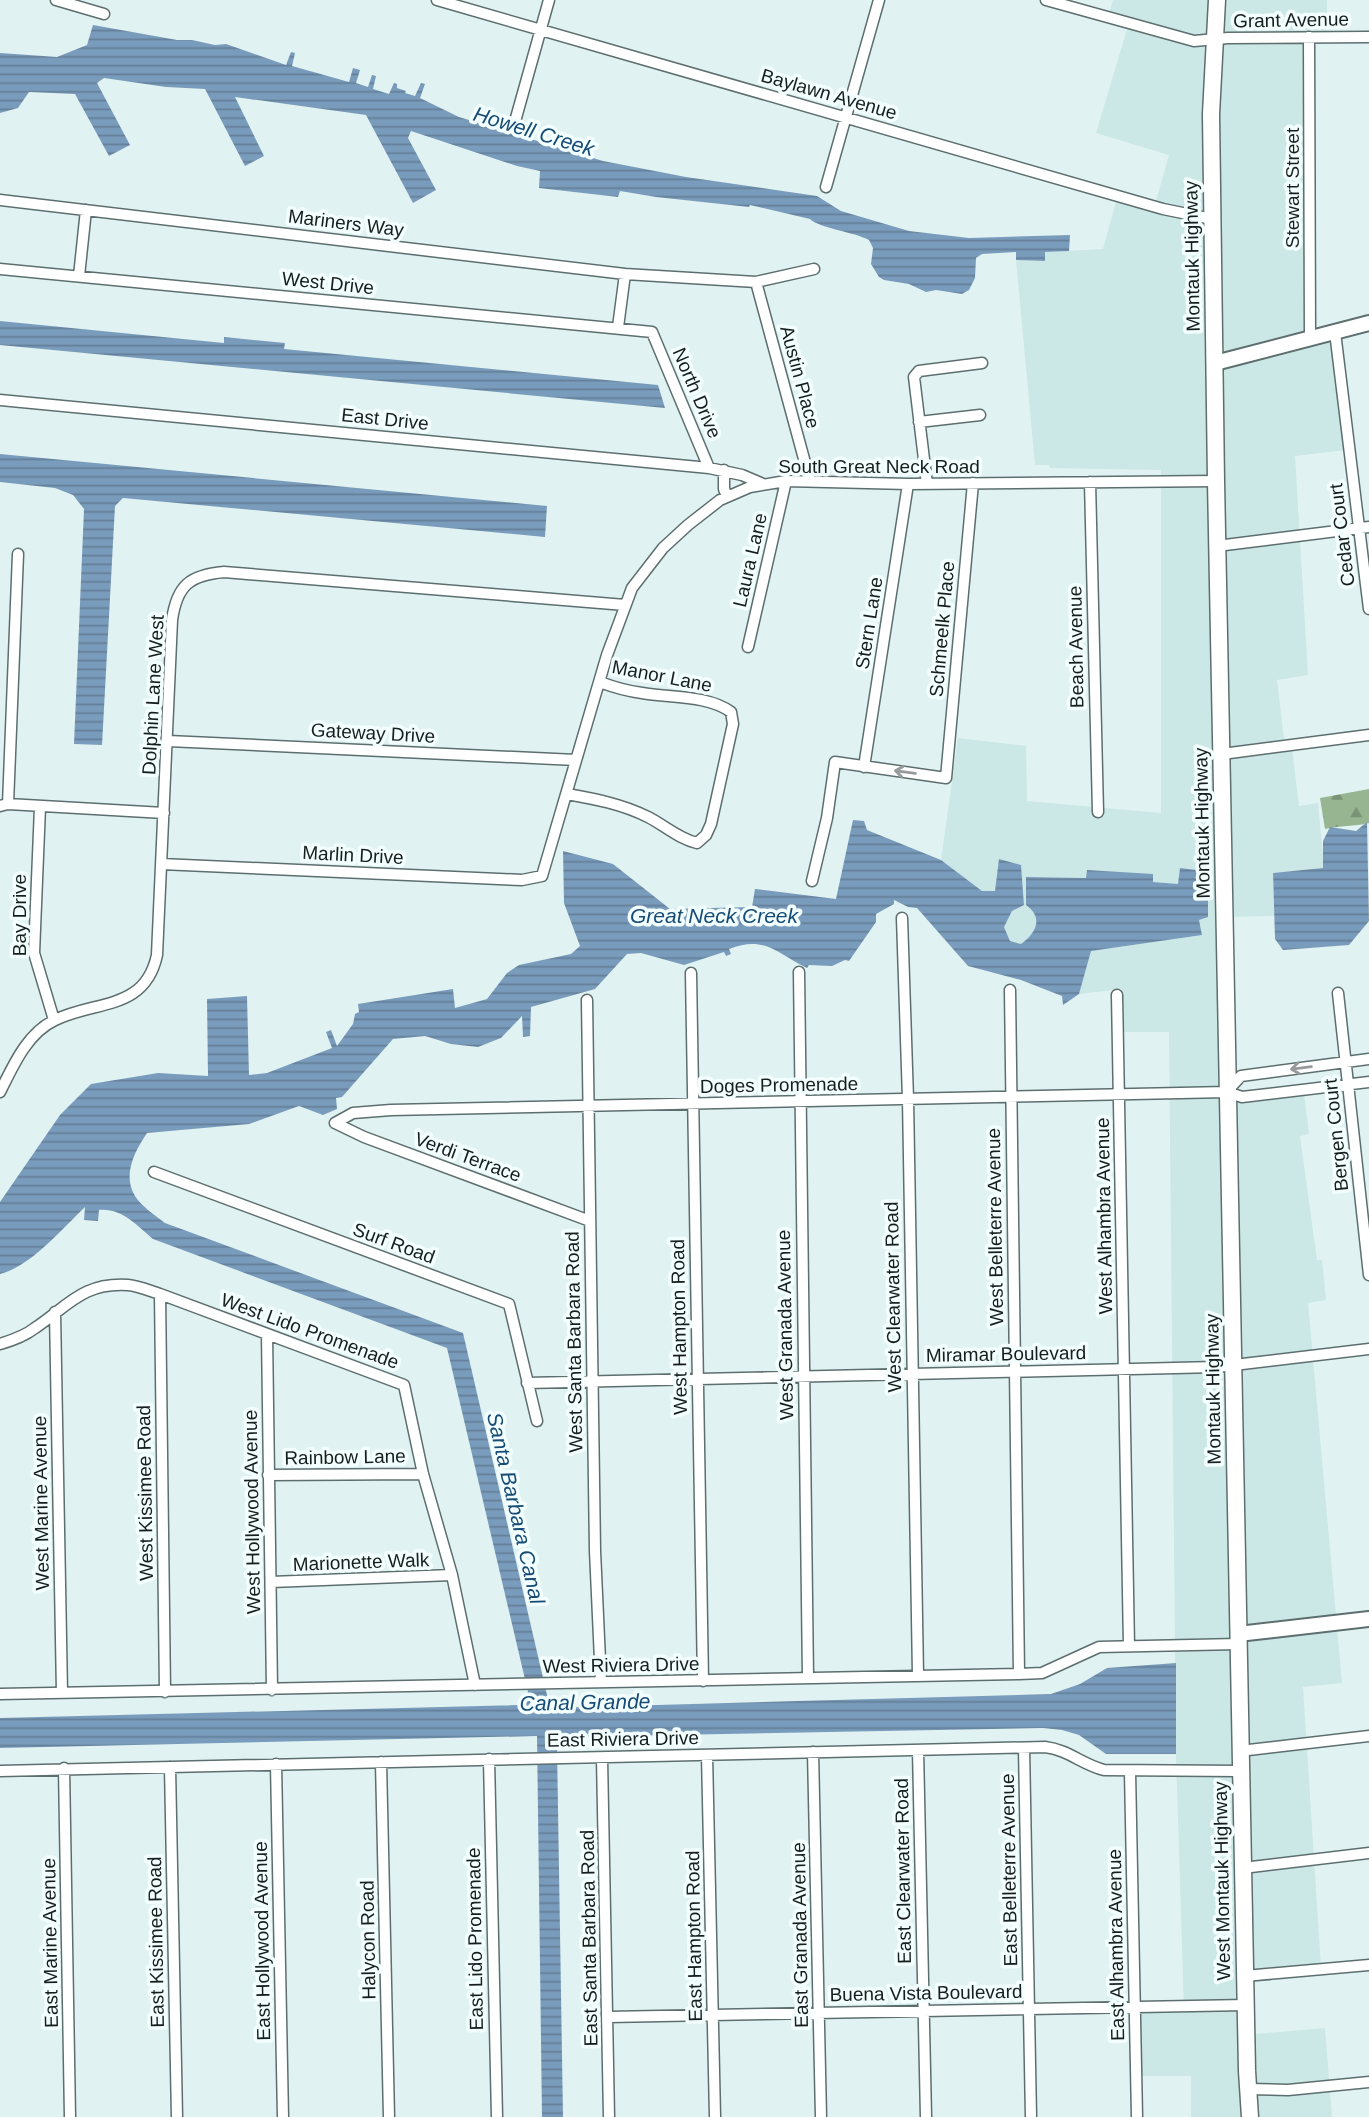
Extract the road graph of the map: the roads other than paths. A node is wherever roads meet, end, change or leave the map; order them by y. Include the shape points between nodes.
1 (56, 0) edge
2 (437, 0) edge
3 (549, 0) edge
4 (879, 0) edge
5 (1046, 0) edge
6 (1217, 0) edge
7 (104, 14) dead end
8 (540, 30) junction
9 (1309, 37) junction
10 (1369, 37) edge
11 (1213, 40) junction
12 (846, 117) junction
13 (514, 125) dead end
14 (826, 187) dead end
15 (0, 200) edge
16 (86, 210) junction
17 (1212, 219) junction
18 (0, 269) edge
19 (814, 269) dead end
20 (625, 274) junction
21 (79, 276) junction
22 (756, 282) junction
23 (1369, 323) edge
24 (618, 327) junction
25 (652, 332) joint
26 (1335, 332) junction
27 (1310, 338) junction
28 (982, 363) dead end
29 (1215, 363) junction
30 (0, 400) edge
31 (980, 415) dead end
32 (919, 422) junction
33 (709, 468) junction
34 (724, 470) junction
35 (786, 481) junction
36 (810, 481) junction
37 (1216, 481) junction
38 (1090, 482) junction
39 (973, 483) junction
40 (764, 484) junction
41 (908, 484) junction
42 (926, 484) junction
43 (727, 496) junction
44 (1364, 527) edge
45 (1217, 546) junction
46 (18, 554) dead end
47 (625, 605) junction
48 (1369, 609) edge
49 (748, 647) dead end
50 (600, 682) junction
51 (1369, 735) edge
52 (169, 741) junction
53 (1222, 754) junction
54 (576, 760) junction
55 (864, 767) junction
56 (567, 794) junction
57 (4, 805) edge
58 (40, 807) junction
59 (1098, 812) dead end
60 (164, 813) junction
61 (162, 864) junction
62 (542, 876) joint
63 (812, 881) dead end
64 (902, 918) dead end
65 (799, 972) dead end
66 (691, 973) dead end
67 (1010, 990) dead end
68 (1338, 993) dead end
69 (1117, 995) dead end
70 (587, 1000) dead end
71 (54, 1020) junction
72 (1369, 1059) edge
73 (1346, 1062) junction
74 (1369, 1083) edge
75 (1348, 1085) junction
76 (0, 1091) edge
77 (1227, 1091) junction
78 (1119, 1094) junction
79 (1012, 1098) junction
80 (908, 1099) junction
81 (799, 1102) junction
82 (693, 1104) junction
83 (588, 1107) junction
84 (335, 1123) joint
85 (155, 1172) dead end
86 (590, 1221) junction
87 (1369, 1275) edge
88 (160, 1294) junction
89 (55, 1311) junction
90 (267, 1334) junction
91 (0, 1344) edge
92 (1369, 1349) edge
93 (1233, 1366) junction
94 (1125, 1369) junction
95 (1014, 1371) junction
96 (912, 1373) junction
97 (803, 1377) junction
98 (697, 1379) junction
99 (593, 1382) junction
100 (527, 1383) junction
101 (537, 1421) dead end
102 (423, 1474) junction
103 (268, 1475) junction
104 (452, 1575) junction
105 (271, 1582) junction
106 (1369, 1619) edge
107 (1238, 1639) junction
108 (1129, 1646) junction
109 (1020, 1674) junction
110 (918, 1675) junction
111 (808, 1678) junction
112 (703, 1681) junction
113 (601, 1682) junction
114 (475, 1685) junction
115 (271, 1690) junction
116 (165, 1692) junction
117 (62, 1693) junction
118 (0, 1694) edge
119 (1369, 1736) edge
120 (1024, 1748) junction
121 (918, 1750) junction
122 (1240, 1751) junction
123 (813, 1752) junction
124 (707, 1755) junction
125 (602, 1758) junction
126 (489, 1759) junction
127 (381, 1762) junction
128 (276, 1764) junction
129 (170, 1767) junction
130 (64, 1768) junction
131 (0, 1771) edge
132 (1241, 1771) junction
133 (1130, 1772) junction
134 (1369, 1853) edge
135 (1243, 1868) junction
136 (1369, 1965) edge
137 (1245, 1976) junction
138 (1246, 2006) junction
139 (1135, 2007) junction
140 (1030, 2009) junction
141 (924, 2011) junction
142 (819, 2012) junction
143 (714, 2015) junction
144 (608, 2017) junction
145 (1369, 2082) edge
146 (1248, 2089) junction
147 (70, 2117) edge
148 (177, 2117) edge
149 (283, 2117) edge
150 (389, 2117) edge
151 (497, 2117) edge
152 (609, 2117) edge
153 (715, 2117) edge
154 (821, 2117) edge
155 (926, 2117) edge
156 (1031, 2117) edge
157 (1137, 2117) edge
158 (1250, 2117) edge

1 - 7 street
2 - 8 street, Baylawn Avenue
3 - 8 street
4 - 12 street
5 - 11 street, Grant Avenue via 1194,41
6 - 11 main road, Montauk Highway
8 - 12 street, Baylawn Avenue
8 - 13 street
9 - 10 street, Grant Avenue
9 - 11 street, Grant Avenue
9 - 27 street, Stewart Street
11 - 17 main road, Montauk Highway
12 - 14 street
12 - 17 street, Baylawn Avenue via 1163,209
15 - 16 street, Mariners Way
16 - 20 street, Mariners Way
16 - 21 street
17 - 29 main road, Montauk Highway
18 - 21 street, West Drive
19 - 22 street, Mariners Way
20 - 22 street, Mariners Way
20 - 24 street
21 - 24 street, West Drive
22 - 36 street, Austin Place
23 - 26 main road
24 - 25 street, West Drive
25 - 33 street, North Drive
26 - 27 main road
26 - 44 street, Cedar Court
27 - 29 main road
28 - 32 street via 919,371 914,377
29 - 37 main road, Montauk Highway
30 - 33 street, East Drive
31 - 32 street
32 - 42 street
33 - 34 street, East Drive
34 - 40 street, East Drive
34 - 43 street
35 - 36 street, South Great Neck Road
35 - 40 street, South Great Neck Road
35 - 49 street, Laura Lane
36 - 41 street, South Great Neck Road
37 - 38 street, South Great Neck Road
37 - 45 main road, Montauk Highway
38 - 39 street, South Great Neck Road
38 - 59 street, Beach Avenue
39 - 42 street, South Great Neck Road
39 -> 55 street, Schmeelk Place via 946,778
40 - 43 street, South Great Neck Road
41 - 42 street, South Great Neck Road
41 - 55 street, Stern Lane
43 - 47 street, South Great Neck Road via 663,548 632,588
44 - 45 street
44 - 48 street, Cedar Court
45 - 53 main road, Montauk Highway
46 - 57 street
47 - 50 street, South Great Neck Road
47 - 52 street, Dolphin Lane West via 209,573 193,578 175,601
50 - 54 street, South Great Neck Road
50 - 56 street, Manor Lane via 640,693 710,702 731,712 733,724 711,824 697,843 687,841 628,808
51 - 53 street
52 - 54 street, Gateway Drive
52 - 60 street, Dolphin Lane West
53 - 77 main road, Montauk Highway
54 - 56 street, South Great Neck Road
55 - 63 street via 835,762
56 - 62 street, South Great Neck Road
57 - 58 street
58 - 60 street
58 - 71 street, Bay Drive via 34,953
60 - 61 street, Dolphin Lane West
61 - 62 street, Marlin Drive via 522,880
61 - 71 street, Dolphin Lane West via 154,970 125,998
64 - 80 street, West Clearwater Road
65 - 81 street, West Granada Avenue
66 - 82 street, West Hampton Road
67 - 79 street, West Belleterre Avenue
68 - 73 street, Bergen Court
69 - 78 street, West Alhambra Avenue
70 - 83 street, West Santa Barbara Road
71 - 76 street via 31,1039
72 - 73 street
73 - 75 street, Bergen Court
73 -> 77 street via 1241,1076
74 - 75 street, Doges Promenade
75 - 77 street, Doges Promenade via 1242,1097
75 - 87 street, Bergen Court
77 - 78 street, Doges Promenade
77 - 93 main road, Montauk Highway
78 - 79 street, Doges Promenade
78 - 94 street, West Alhambra Avenue
79 - 80 street, Doges Promenade
79 - 95 street, West Belleterre Avenue
80 - 81 street, Doges Promenade
80 - 96 street, West Clearwater Road
81 - 82 street, Doges Promenade
81 - 97 street, West Granada Avenue
82 - 83 street, Doges Promenade
82 - 98 street, West Hampton Road
83 - 84 street, Doges Promenade via 374,1111 354,1113
83 - 86 street, West Santa Barbara Road
84 - 86 street, Verdi Terrace
85 - 100 street, Surf Road via 509,1304
86 - 99 street, West Santa Barbara Road
88 - 89 street, West Lido Promenade via 131,1285 92,1288
88 - 90 street, West Lido Promenade
88 - 116 street, West Kissimee Road
89 - 91 street, West Lido Promenade via 29,1332
89 - 117 street, West Marine Avenue
90 - 102 street, West Lido Promenade via 404,1385
90 - 103 street, West Hollywood Avenue
92 - 93 street, Miramar Boulevard
93 - 94 street, Miramar Boulevard
93 - 107 main road, Montauk Highway
94 - 95 street, Miramar Boulevard
94 - 108 street, West Alhambra Avenue
95 - 96 street, Miramar Boulevard
95 - 109 street, West Belleterre Avenue
96 - 97 street, Miramar Boulevard
96 - 110 street, West Clearwater Road
97 - 98 street, Miramar Boulevard
97 - 111 street, West Granada Avenue
98 - 99 street, Miramar Boulevard
98 - 112 street, West Hampton Road
99 - 100 street, Miramar Boulevard
99 - 113 street, West Santa Barbara Road
100 - 101 street, Surf Road
102 - 103 street, Rainbow Lane
102 - 104 street, West Lido Promenade
103 - 105 street, West Hollywood Avenue
104 - 105 street, Marionette Walk
104 - 114 street, West Lido Promenade
105 - 115 street, West Hollywood Avenue
106 - 107 main road
107 - 108 street, West Riviera Drive
107 - 122 main road, West Montauk Highway
108 - 109 street, West Riviera Drive via 1099,1647 1042,1673
109 - 110 street, West Riviera Drive
110 - 111 street, West Riviera Drive
111 - 112 street, West Riviera Drive
112 - 113 street, West Riviera Drive
113 - 114 street, West Riviera Drive
114 - 115 street, West Riviera Drive
115 - 116 street, West Riviera Drive
116 - 117 street, West Riviera Drive
117 - 118 street, West Riviera Drive
119 - 122 street
120 - 121 street, East Riviera Drive
120 - 133 street, East Riviera Drive via 1061,1749 1090,1766
120 - 140 street, East Belleterre Avenue
121 - 123 street, East Riviera Drive
121 - 141 street, East Clearwater Road
122 - 132 main road, West Montauk Highway
123 - 124 street, East Riviera Drive
123 - 142 street, East Granada Avenue
124 - 125 street, East Riviera Drive
124 - 143 street, East Hampton Road
125 - 126 street, East Riviera Drive
125 - 144 street, East Santa Barbara Road
126 - 127 street, East Riviera Drive
126 - 151 street, East Lido Promenade
127 - 128 street, East Riviera Drive
127 - 150 street, Halycon Road
128 - 129 street, East Riviera Drive
128 - 149 street, East Hollywood Avenue
129 - 130 street, East Riviera Drive
129 - 148 street, East Kissimee Road
130 - 131 street, East Riviera Drive
130 - 147 street, East Marine Avenue
132 - 133 street, East Riviera Drive
132 - 135 main road, West Montauk Highway
133 - 139 street, East Alhambra Avenue
134 - 135 street
135 - 137 main road, West Montauk Highway
136 - 137 street
137 - 138 main road, West Montauk Highway
138 - 139 street, Buena Vista Boulevard
138 - 146 main road, West Montauk Highway
139 - 140 street, Buena Vista Boulevard
139 - 157 street, East Alhambra Avenue
140 - 141 street, Buena Vista Boulevard
140 - 156 street, East Belleterre Avenue
141 - 142 street, Buena Vista Boulevard
141 - 155 street, East Clearwater Road
142 - 143 street, Buena Vista Boulevard
142 - 154 street, East Granada Avenue
143 - 144 street, Buena Vista Boulevard
143 - 153 street, East Hampton Road
144 - 152 street, East Santa Barbara Road
145 - 146 street
146 - 158 main road, West Montauk Highway

